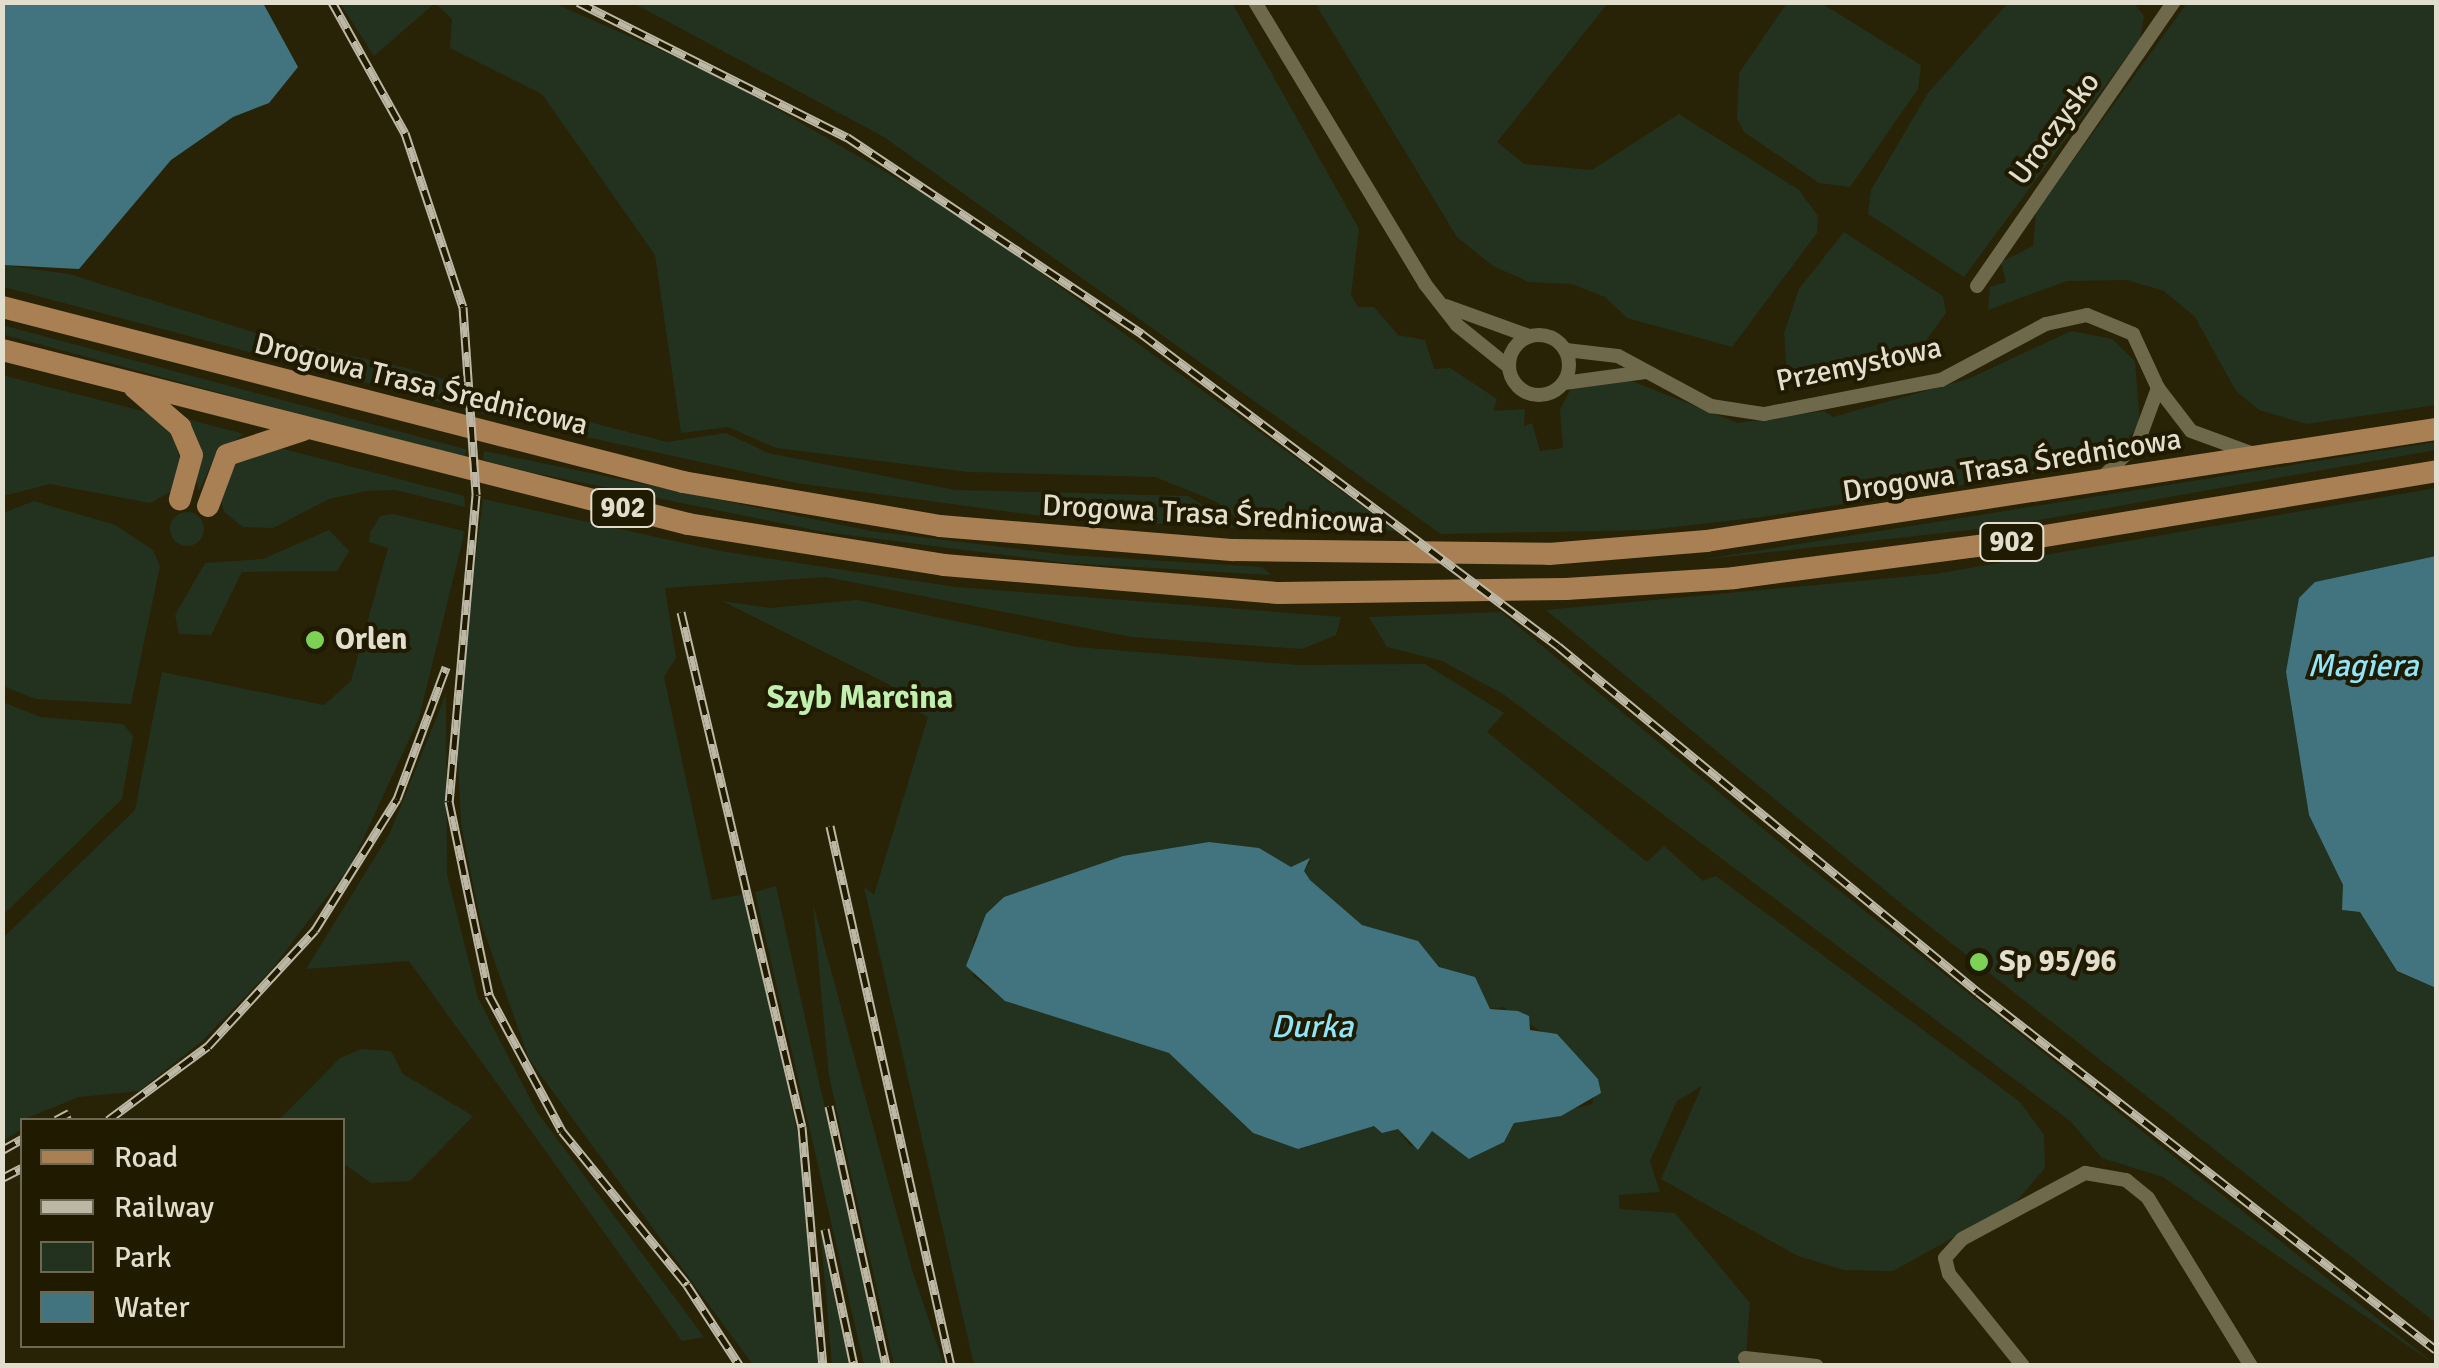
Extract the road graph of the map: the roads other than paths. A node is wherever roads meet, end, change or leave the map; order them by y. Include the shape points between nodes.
1 (1255, 2) edge
2 (2174, 2) edge
3 (1978, 286) dead end
4 (1445, 306) junction
5 (2, 307) edge
6 (1529, 336) junction
7 (2, 350) edge
8 (1566, 350) junction
9 (1509, 367) junction
10 (1646, 372) junction
11 (128, 383) junction
12 (1564, 383) junction
13 (2158, 388) junction
14 (2436, 429) edge
15 (306, 430) junction
16 (2266, 457) junction
17 (2436, 471) edge
18 (2082, 488) junction
19 (180, 498) dead end
20 (208, 506) dead end
21 (1745, 1358) dead end
22 (1817, 1366) edge
23 (2023, 1366) edge
24 (2251, 1366) edge

1 - 4 street via 1402,251
2 - 3 street, Uroczysko
4 - 6 street
4 - 9 street
5 - 18 main road, Drogowa Trasa Średnicowa / 902 via 683,482 940,526 1234,550 1549,554 1706,541
6 - 8 street via 1550,336
6 - 9 street via 1514,348
7 - 11 main road, 902
8 - 10 street, Przemysłowa via 1618,356
8 - 12 street
9 - 12 street via 1532,394
10 - 12 street
10 - 13 street, Przemysłowa via 1711,406 1764,414 1941,380 2046,324 2087,315 2133,334
11 - 15 main road, 902
11 - 19 main road via 186,441 190,476
13 - 16 street, Przemysłowa via 2191,431
13 - 18 street via 2122,464
14 - 16 main road, Drogowa Trasa Średnicowa / 902
15 - 17 main road, 902 via 688,524 964,567 1279,593 1566,590 1734,578
15 - 20 main road via 227,455
16 - 18 main road, Drogowa Trasa Średnicowa / 902
21 - 22 street
23 - 24 street via 1949,1274 1945,1258 1962,1240 2085,1173 2126,1180 2148,1198

